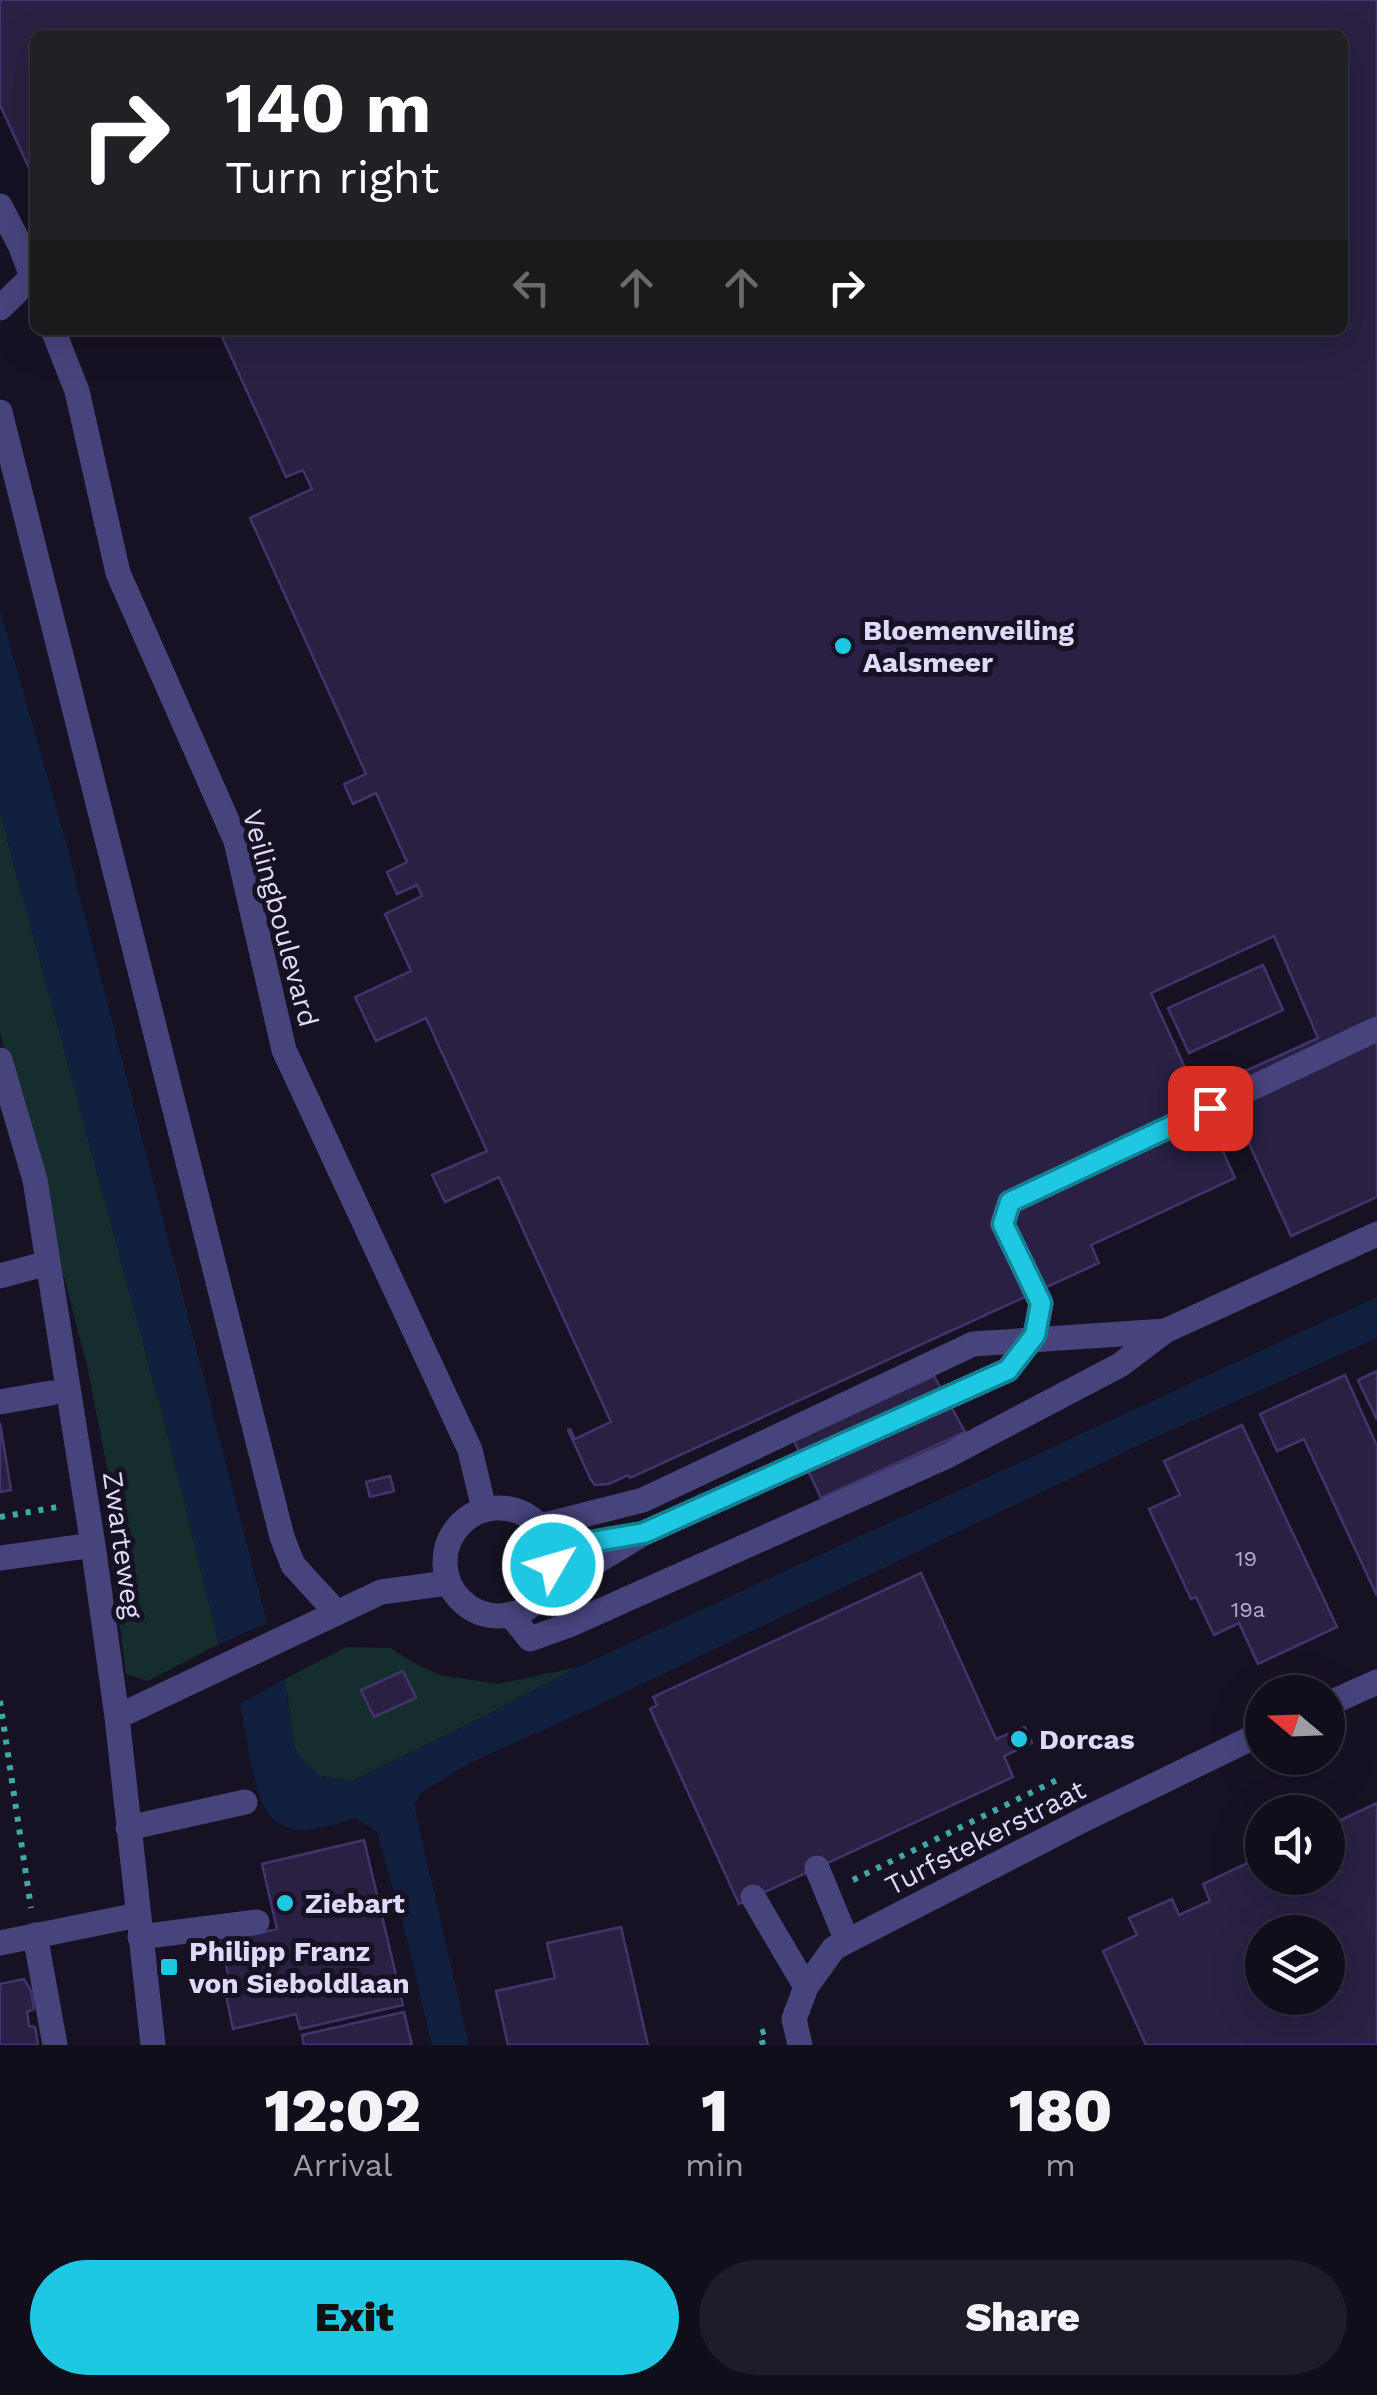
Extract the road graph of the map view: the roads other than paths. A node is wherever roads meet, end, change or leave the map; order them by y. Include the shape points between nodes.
1 (0, 206) edge
2 (30, 270) edge
3 (30, 283) edge
4 (0, 308) edge
5 (55, 335) edge
6 (0, 412) edge
7 (1377, 1029) edge
8 (0, 1060) edge
9 (9, 1123) edge
10 (1377, 1234) edge
11 (48, 1263) junction
12 (0, 1276) edge
13 (1165, 1331) junction
14 (51, 1394) dead end
15 (0, 1402) edge
16 (484, 1509) junction
17 (644, 1533) junction
18 (545, 1536) junction
19 (93, 1545) junction
20 (0, 1558) edge
21 (447, 1583) junction
22 (543, 1594) junction
23 (337, 1613) junction
24 (510, 1614) junction
25 (1377, 1682) edge
26 (1345, 1696) edge
27 (117, 1717) junction
28 (1245, 1742) edge
29 (245, 1802) dead end
30 (128, 1828) junction
31 (817, 1868) dead end
32 (754, 1897) dead end
33 (257, 1922) dead end
34 (139, 1926) junction
35 (35, 1936) junction
36 (847, 1941) junction
37 (0, 1943) edge
38 (806, 1987) junction
39 (55, 2045) edge
40 (154, 2045) edge
41 (800, 2045) edge

1 - 2 street
3 - 4 street
5 - 16 street, Veilingboulevard via 77,391 118,573 236,841 284,1050 470,1450
6 - 23 street via 282,1537 293,1565
7 - 17 street, bridge via 1010,1202 1003,1224 1041,1303 1035,1335 1008,1370
8 - 9 street, Zwarteweg
9 - 11 street, Zwarteweg via 35,1180
10 - 13 street
11 - 12 street
11 - 19 street, Zwarteweg
13 - 18 street via 973,1344 643,1500
13 - 24 street via 1120,1365 947,1456 569,1626 530,1639
14 - 15 street
16 - 18 street via 521,1512
16 - 21 street via 460,1523 444,1552
17 - 18 street via 591,1542
17 - 22 street
18 - 22 street via 553,1565
19 - 20 street
19 - 27 street, Zwarteweg
21 - 23 street via 381,1592
21 - 24 street via 469,1608
22 - 24 street
23 - 27 street
25 - 26 street
27 - 30 street, Zwarteweg
28 - 36 street, Turfstekerstraat
29 - 30 street
30 - 34 street, Zwarteweg
31 - 36 street
32 - 38 street
33 - 34 street
34 - 35 street
34 - 40 street, Zwarteweg
35 - 37 street
35 - 39 street
36 - 38 street, Turfstekerstraat via 834,1948
38 - 41 street, Turfstekerstraat via 794,2019

